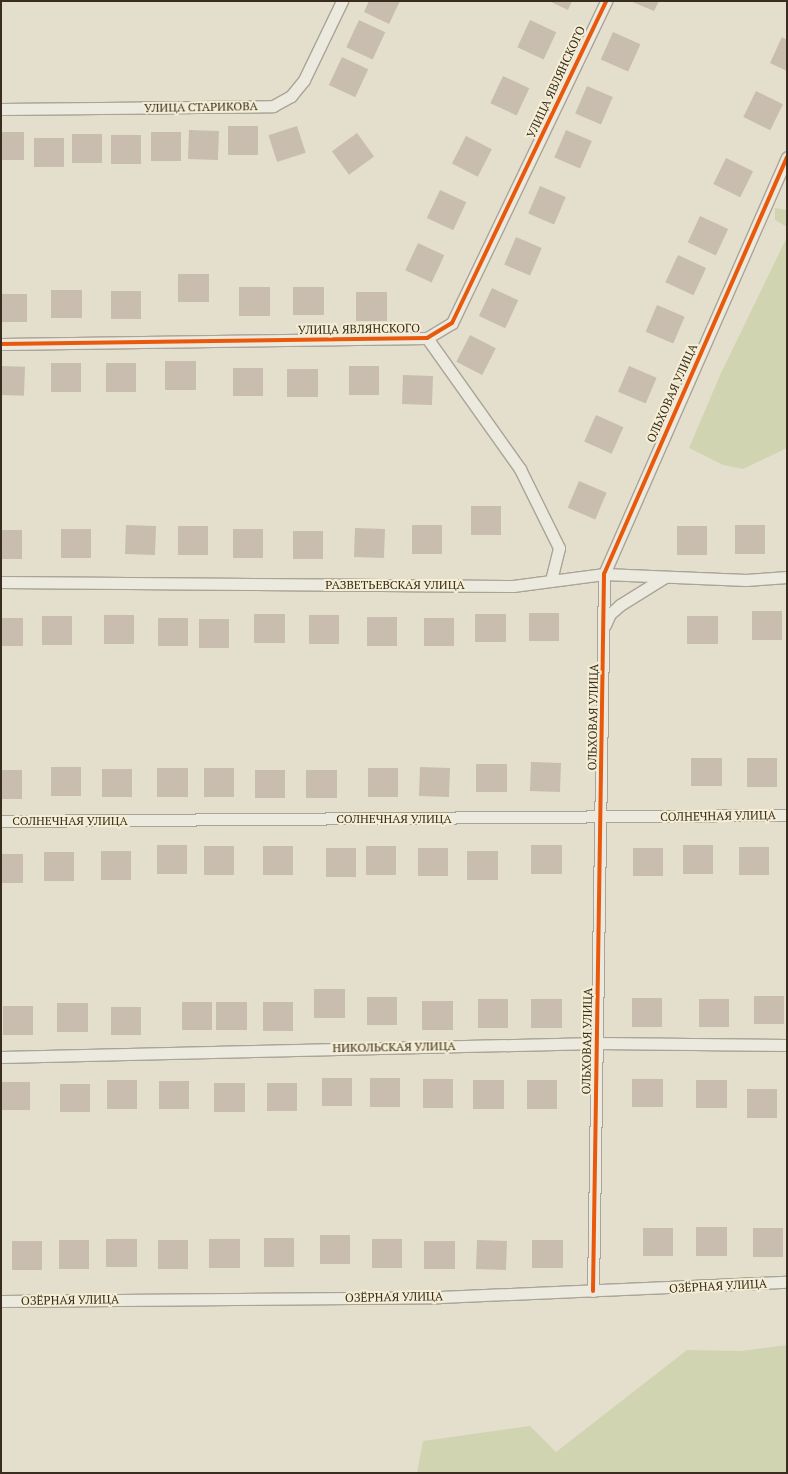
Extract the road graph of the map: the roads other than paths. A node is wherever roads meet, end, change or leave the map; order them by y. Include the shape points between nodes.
1 (342, 1) edge
2 (606, 1) edge
3 (1, 109) edge
4 (787, 157) edge
5 (427, 338) junction
6 (1, 344) edge
7 (604, 574) junction
8 (787, 577) edge
9 (665, 578) junction
10 (551, 581) junction
11 (1, 582) edge
12 (605, 626) junction
13 (787, 815) edge
14 (601, 817) junction
15 (1, 821) edge
16 (597, 1043) junction
17 (787, 1045) edge
18 (1, 1057) edge
19 (787, 1282) edge
20 (593, 1291) junction
21 (1, 1301) edge

1 - 3 street, УЛИЦА СТАРИКОВА via 304,80 291,96 273,106
2 - 5 street, УЛИЦА ЯВЛЯНСКОГО via 452,323
4 - 7 street, ОЛЬХОВАЯ УЛИЦА
5 - 6 street, УЛИЦА ЯВЛЯНСКОГО
5 - 10 street via 520,469 559,548
7 - 9 street, РАЗВЕТЬЕВСКАЯ УЛИЦА
7 - 10 street, РАЗВЕТЬЕВСКАЯ УЛИЦА
7 - 12 street, ОЛЬХОВАЯ УЛИЦА
8 - 9 street, РАЗВЕТЬЕВСКАЯ УЛИЦА via 746,580
9 - 12 street via 620,605 610,614
10 - 11 street, РАЗВЕТЬЕВСКАЯ УЛИЦА via 513,586
12 - 14 street, ОЛЬХОВАЯ УЛИЦА
13 - 14 street, СОЛНЕЧНАЯ УЛИЦА
14 - 15 street, СОЛНЕЧНАЯ УЛИЦА
14 - 16 street, ОЛЬХОВАЯ УЛИЦА
16 - 17 street, НИКОЛЬСКАЯ УЛИЦА
16 - 18 street, НИКОЛЬСКАЯ УЛИЦА
16 - 20 street, ОЛЬХОВАЯ УЛИЦА
19 - 20 street, ОЗЁРНАЯ УЛИЦА
20 - 21 street, ОЗЁРНАЯ УЛИЦА via 440,1297

